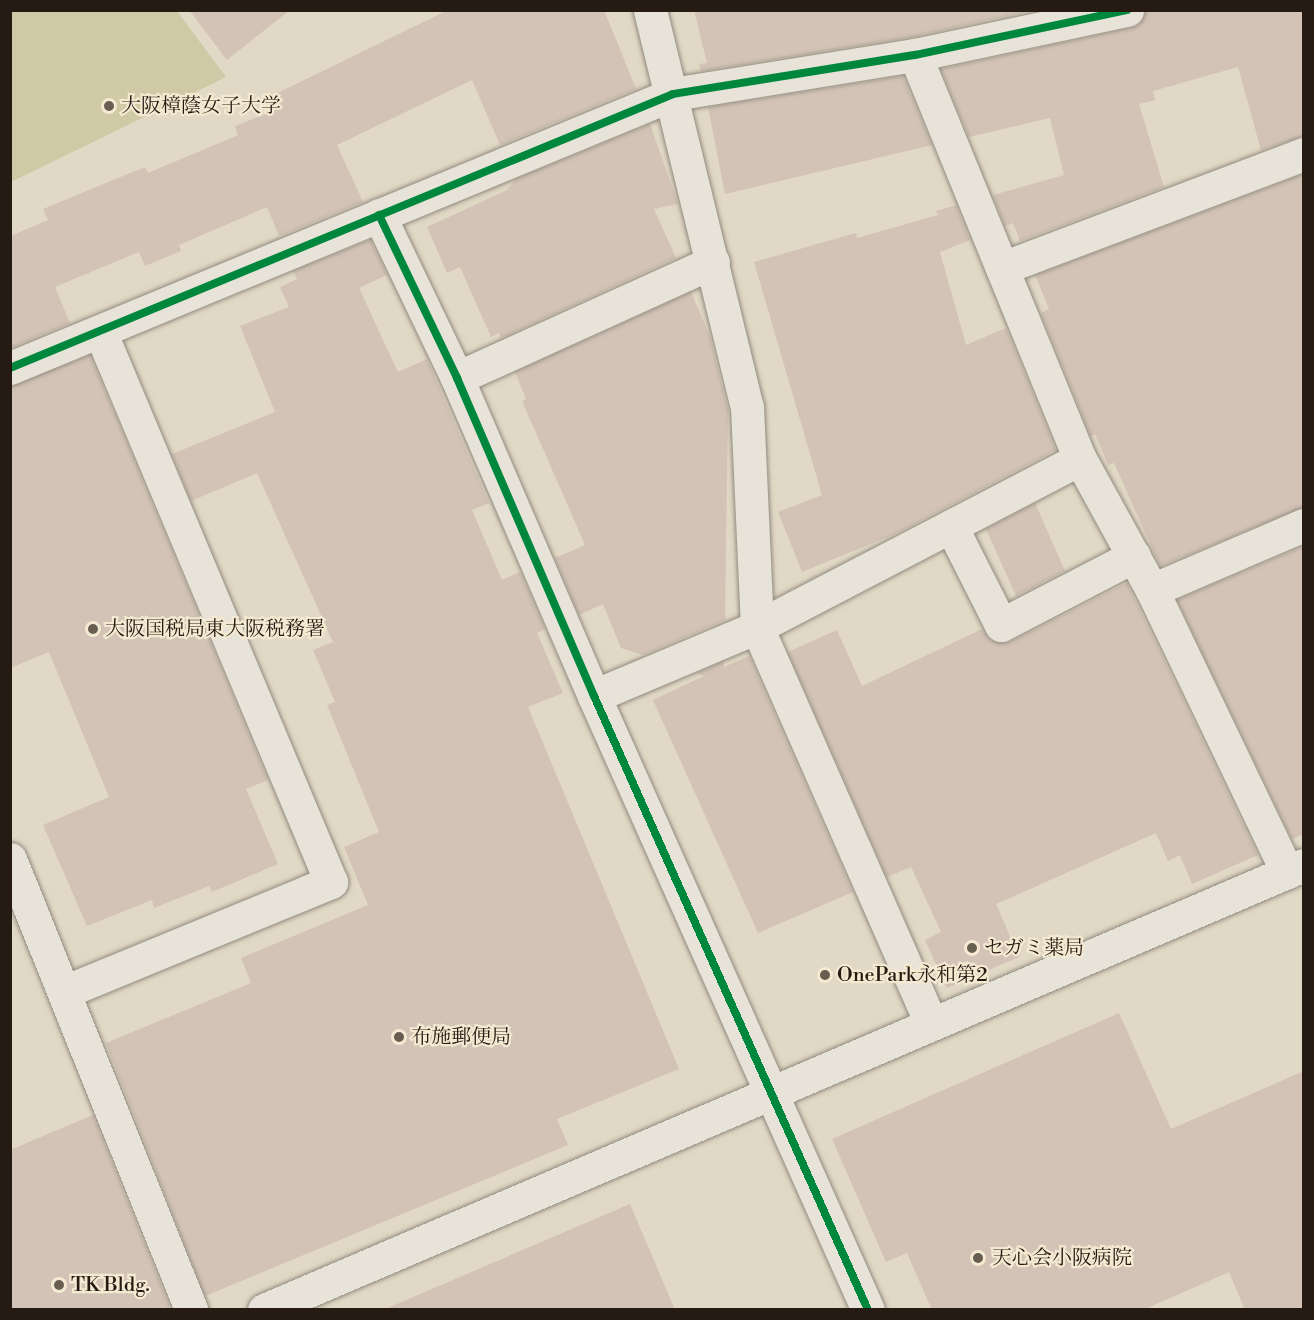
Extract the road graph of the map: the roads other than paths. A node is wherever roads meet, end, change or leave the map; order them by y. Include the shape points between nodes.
1 (650, 10) edge
2 (1127, 10) edge
3 (1043, 19) edge
4 (915, 55) junction
5 (673, 94) junction
6 (1304, 154) edge
7 (380, 215) junction
8 (713, 262) junction
9 (1002, 268) junction
10 (100, 331) junction
11 (10, 368) edge
12 (457, 378) junction
13 (1080, 459) junction
14 (1304, 525) edge
15 (951, 526) junction
16 (1134, 556) junction
17 (1152, 590) junction
18 (757, 627) junction
19 (594, 696) junction
20 (10, 859) edge
21 (1295, 869) edge
22 (64, 992) junction
23 (931, 1023) junction
24 (770, 1094) junction
25 (191, 1310) edge
26 (264, 1310) edge
27 (868, 1310) edge

1 - 5 street
2 - 3 street
3 - 4 street
4 - 5 street
4 - 9 street
5 - 7 street
5 - 8 street
6 - 9 street
7 - 10 street
7 - 12 street
8 - 12 street
8 - 18 street via 747,407
9 - 13 street
10 - 11 street
10 - 22 street via 331,882
12 - 19 street
13 - 15 street
13 - 16 street
14 - 17 street
15 - 16 street via 1001,625
15 - 18 street
16 - 17 street
17 - 21 street
18 - 19 street
18 - 23 street
19 - 24 street
20 - 22 street
21 - 23 street
22 - 25 street
23 - 24 street
24 - 26 street
24 - 27 street

